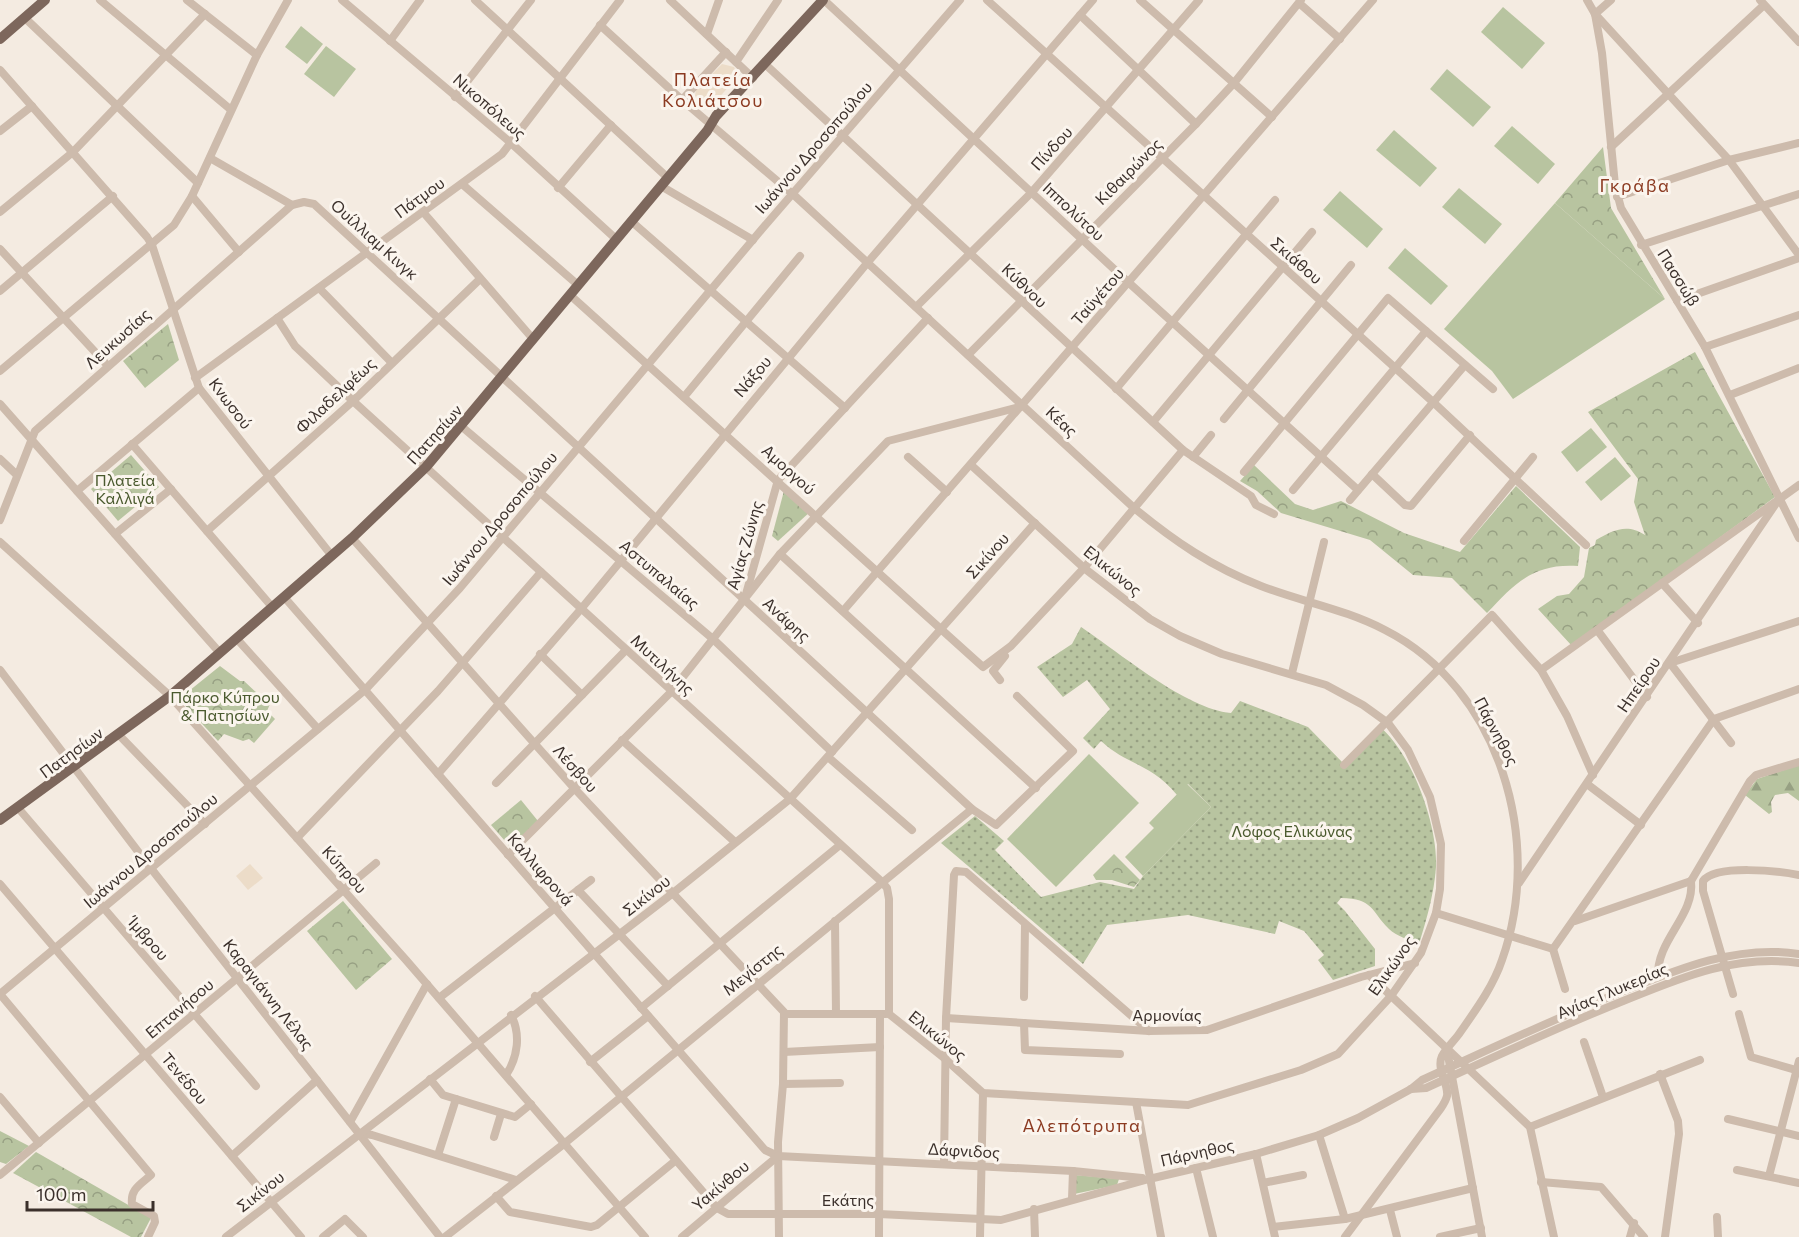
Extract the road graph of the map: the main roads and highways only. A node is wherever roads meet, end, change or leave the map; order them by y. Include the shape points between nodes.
1 (45, 0) edge
2 (823, 0) edge
3 (0, 39) edge
4 (0, 820) edge

1 - 3 main road
2 - 4 main road, Πατησίων via 710,123 426,467 332,556 170,696

